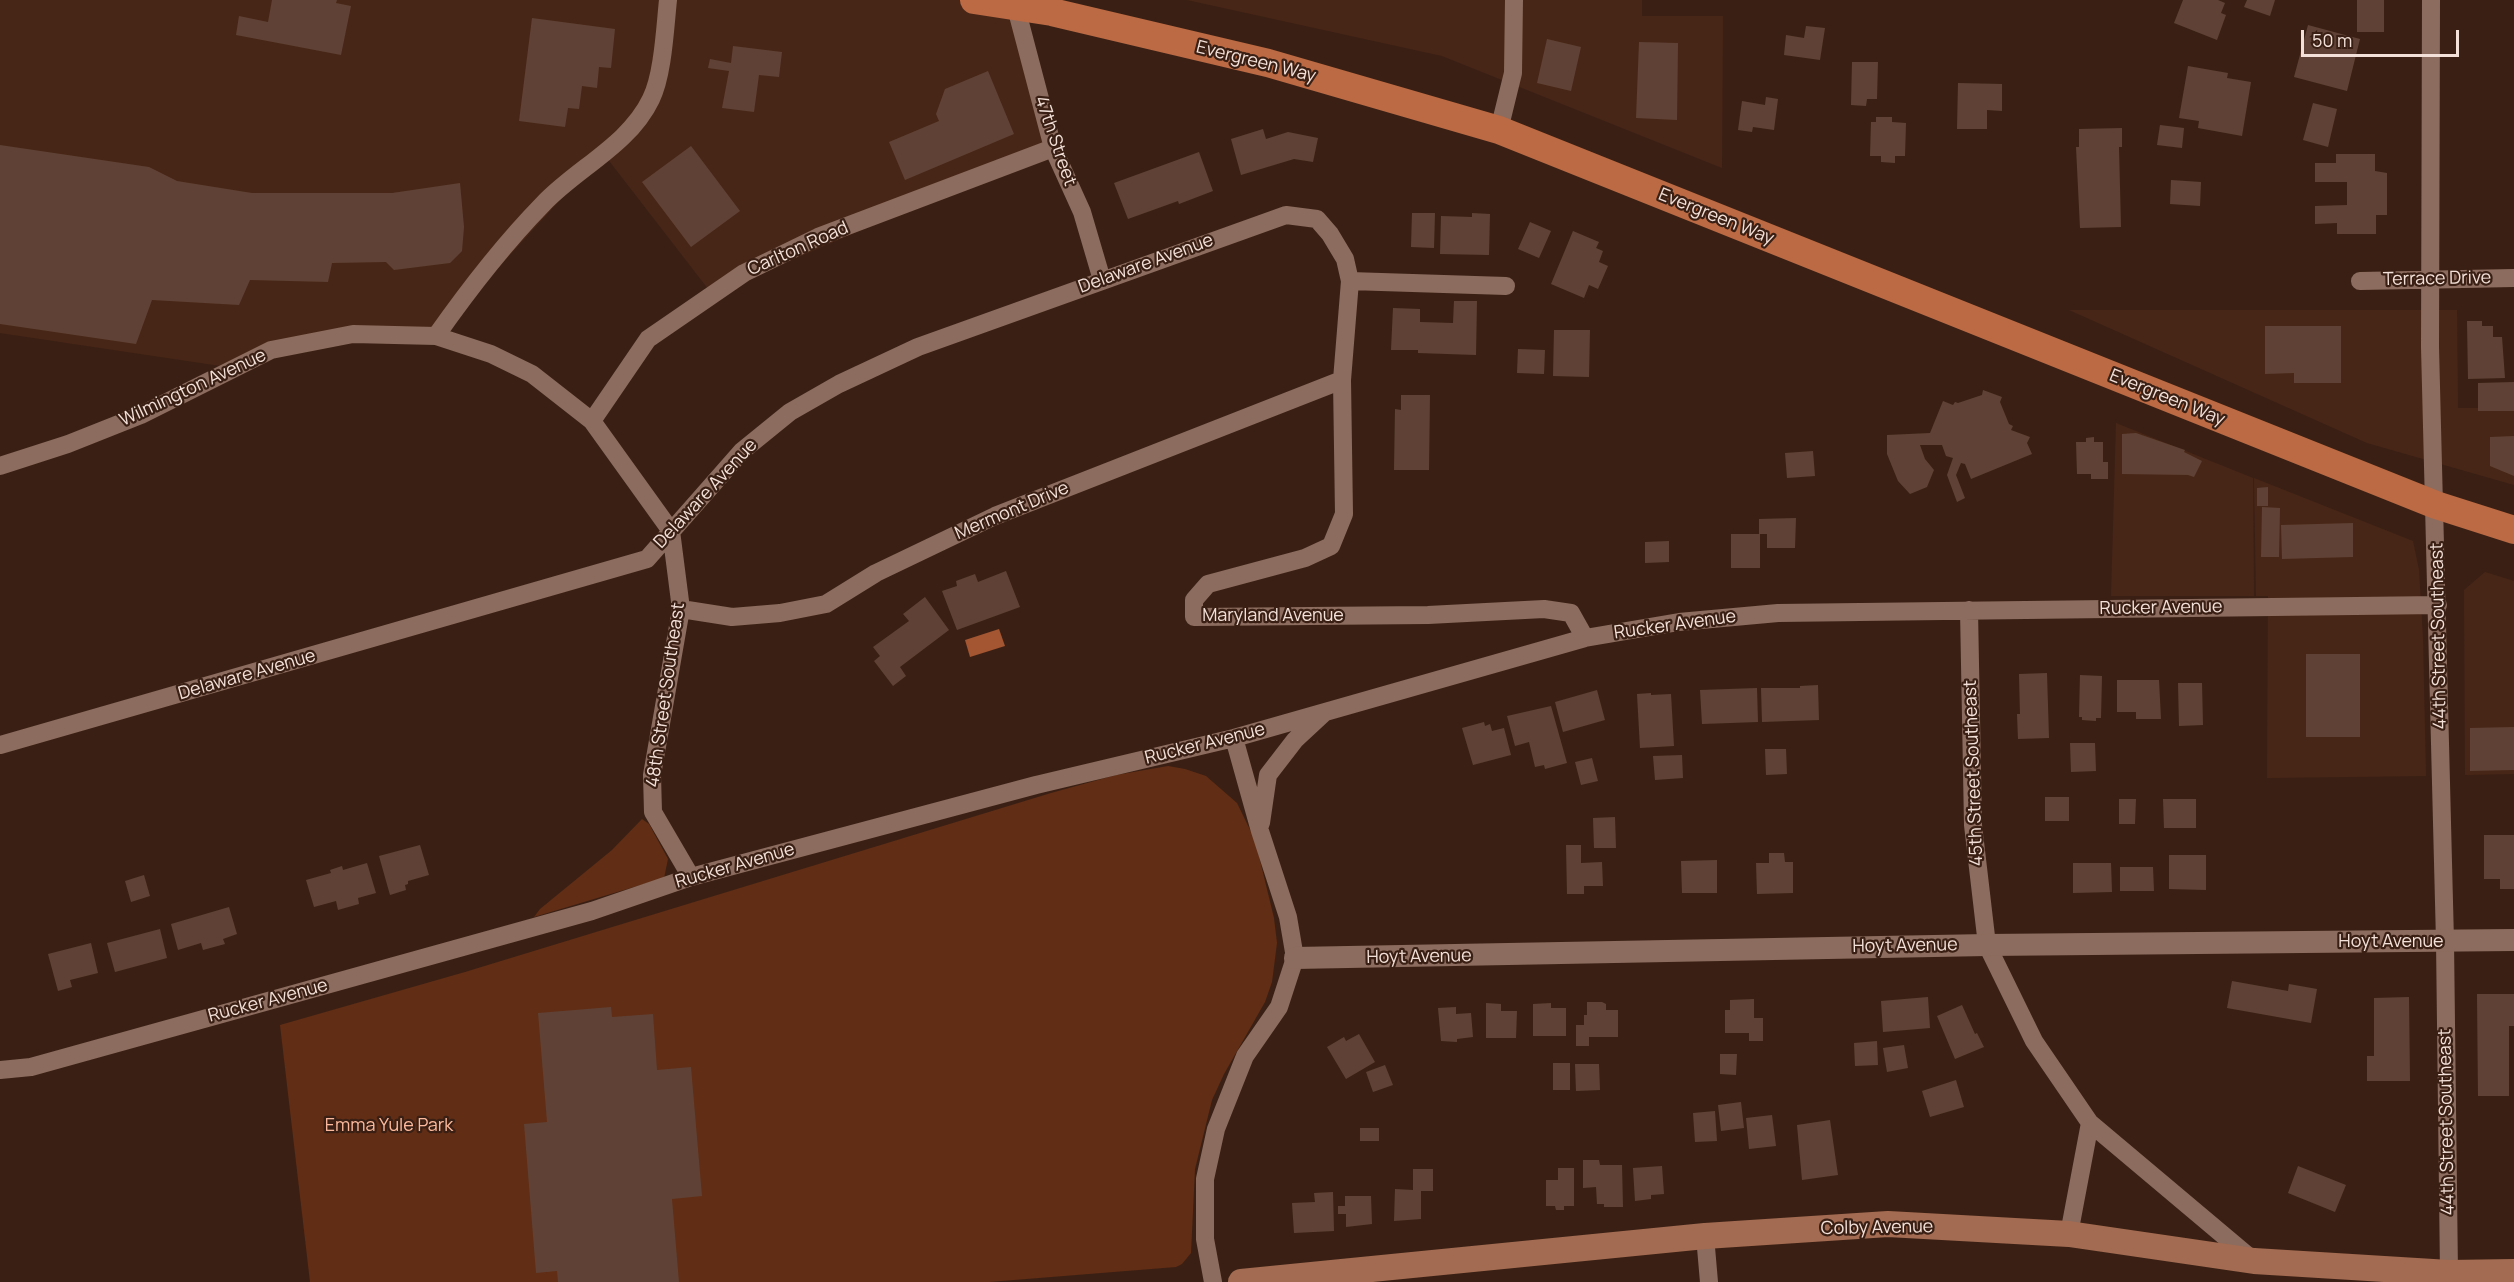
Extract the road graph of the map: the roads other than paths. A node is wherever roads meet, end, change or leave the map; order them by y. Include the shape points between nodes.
1 (668, 0) edge
2 (974, 0) edge
3 (1514, 0) edge
4 (2431, 0) edge
5 (1015, 3) edge
6 (1499, 130) junction
7 (1053, 148) junction
8 (1286, 215) joint
9 (2430, 278) junction
10 (2514, 278) edge
11 (1102, 280) junction
12 (1350, 281) junction
13 (2360, 281) dead end
14 (1506, 286) dead end
15 (436, 336) junction
16 (1342, 380) junction
17 (592, 421) junction
18 (0, 466) edge
19 (2436, 505) junction
20 (2514, 530) edge
21 (671, 531) junction
22 (2438, 605) junction
23 (681, 609) junction
24 (1969, 610) junction
25 (1585, 638) junction
26 (1326, 712) junction
27 (1234, 738) junction
28 (0, 745) edge
29 (1260, 831) junction
30 (691, 877) junction
31 (2514, 940) edge
32 (2445, 941) junction
33 (1987, 945) junction
34 (1295, 958) junction
35 (0, 1070) edge
36 (2090, 1123) junction
37 (2069, 1234) junction
38 (1705, 1236) junction
39 (2254, 1261) junction
40 (2514, 1272) edge
41 (2449, 1273) junction
42 (1212, 1282) edge
43 (1241, 1282) edge
44 (1709, 1282) edge

1 - 15 street via 652,99 630,130 544,202 479,276
2 - 5 main road, Evergreen Way
3 - 6 street via 1513,73
4 - 9 street, 44th Street Southeast
5 - 6 main road, Evergreen Way via 1268,63
5 - 7 street, 47th Street
6 - 19 main road, Evergreen Way
7 - 11 street, 47th Street via 1082,212
7 - 17 street, Carlton Road via 818,237 744,273 648,339
8 - 11 street, Delaware Avenue
8 - 12 street, Maryland Avenue via 1317,219 1345,259
9 - 10 street, Terrace Drive
9 - 13 street, Terrace Drive
9 - 19 street, 44th Street Southeast
11 - 21 street, Delaware Avenue via 918,347 790,412 742,451
12 - 14 street
12 - 16 street, Maryland Avenue
15 - 17 street, 48th Street Southeast via 491,354 532,374
15 - 18 street, Wilmington Avenue via 354,334 271,350 141,415
16 - 23 street, Mermont Drive via 995,516 876,573 826,604 780,613 732,616
16 - 25 street, Maryland Avenue via 1344,514 1331,546 1305,558 1208,584 1194,600 1194,617 1428,615 1544,609 1571,613
17 - 21 street, 48th Street Southeast
19 - 20 main road
19 - 22 street, 44th Street Southeast
21 - 23 street, 48th Street Southeast
21 - 28 street, Delaware Avenue via 647,559
22 - 24 street, Rucker Avenue
22 - 32 street, 44th Street Southeast
23 - 30 street, 48th Street Southeast via 652,775 653,812
24 - 25 street, Rucker Avenue via 1778,613 1679,622
24 - 33 street, 45th Street Southeast via 1973,825
25 - 26 street, Rucker Avenue
26 - 27 street, Rucker Avenue
26 - 29 street via 1295,740 1268,775
27 - 29 street
27 - 30 street, Rucker Avenue via 1036,785
29 - 34 street via 1288,917
30 - 35 street, Rucker Avenue via 592,911 31,1067
31 - 32 street, Hoyt Avenue
32 - 33 street, Hoyt Avenue
32 - 41 street, 44th Street Southeast
33 - 34 street, Hoyt Avenue
33 - 36 street, 45th Street Southeast via 2034,1041
34 - 42 street via 1279,1007 1245,1056 1216,1129 1205,1179 1205,1239
36 - 37 street
36 - 39 street, 45th Street Southeast
37 - 38 main road, Colby Avenue via 1888,1224
37 - 39 main road, Colby Avenue
38 - 43 main road, Colby Avenue
38 - 44 street
39 - 41 main road, Colby Avenue
40 - 41 main road, Colby Avenue

